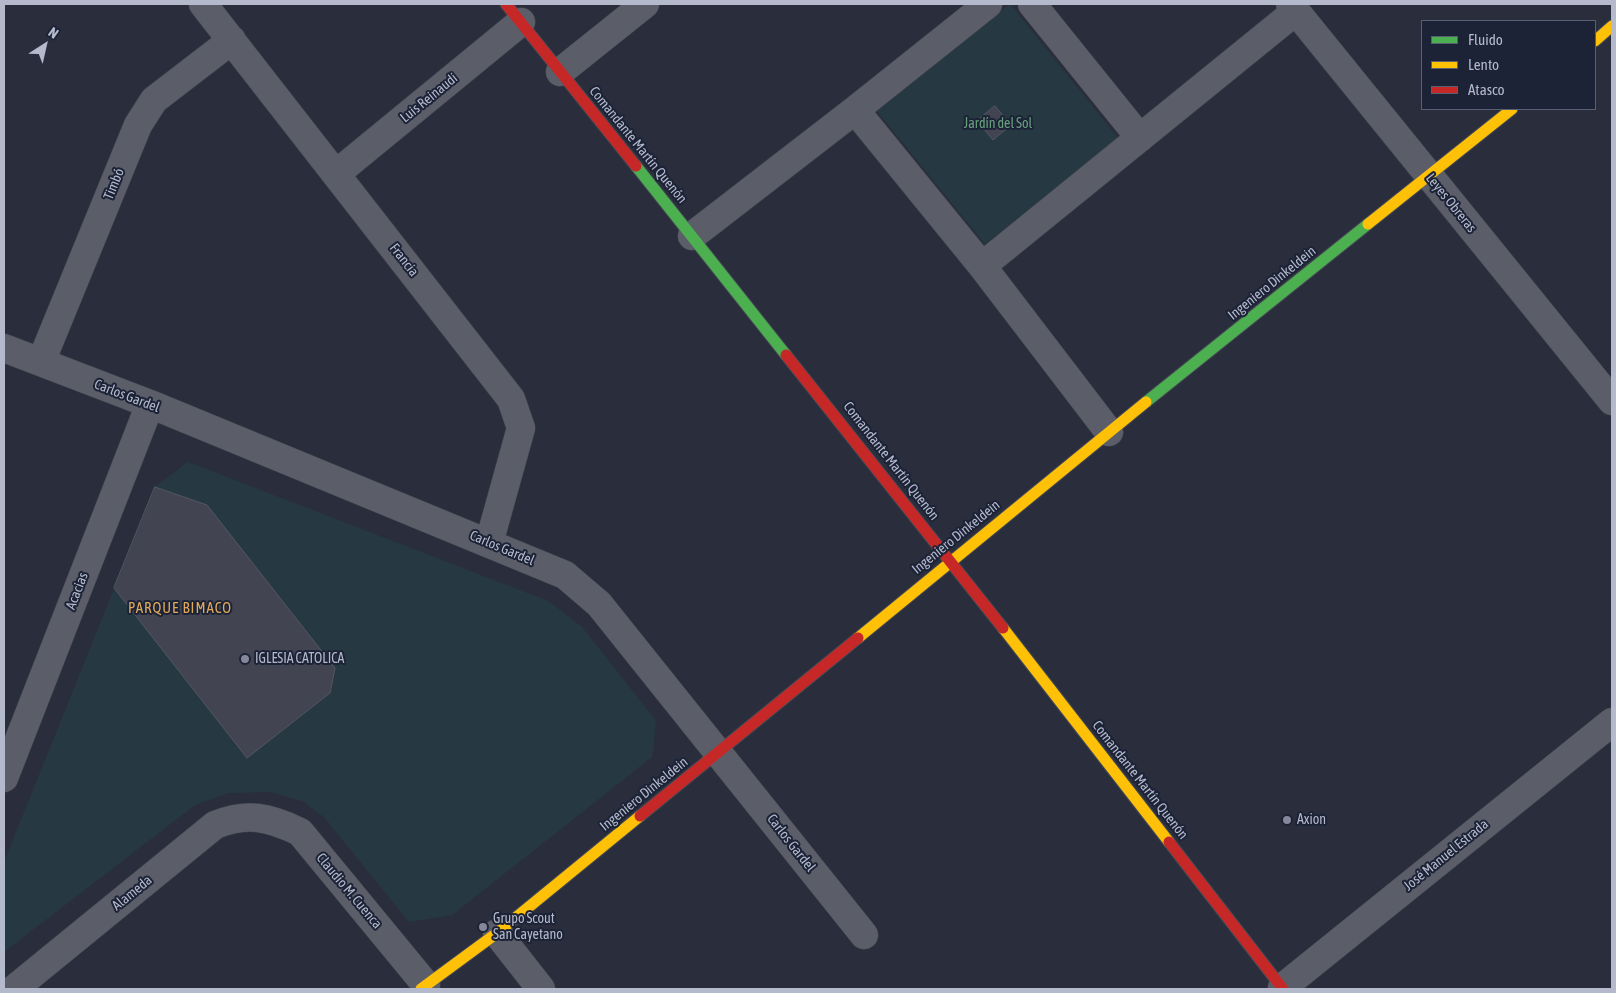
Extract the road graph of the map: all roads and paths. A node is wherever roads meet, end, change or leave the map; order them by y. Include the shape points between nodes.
1 (204, 4) edge
2 (645, 4) edge
3 (988, 4) edge
4 (1032, 4) edge
5 (1293, 7) edge
6 (513, 13) edge
7 (1612, 26) edge
8 (232, 40) junction
9 (1596, 40) edge
10 (560, 72) junction
11 (855, 110) junction
12 (1511, 110) edge
13 (1140, 138) junction
14 (337, 173) junction
15 (1430, 176) junction
16 (692, 236) junction
17 (982, 266) junction
18 (4, 348) edge
19 (41, 362) junction
20 (1612, 402) edge
21 (150, 404) junction
22 (1108, 432) junction
23 (489, 543) junction
24 (951, 561) junction
25 (1612, 722) edge
26 (719, 752) junction
27 (4, 778) edge
28 (258, 818) joint
29 (497, 933) junction
30 (864, 936) dead end
31 (424, 987) edge
32 (14, 989) edge
33 (541, 989) edge
34 (1282, 989) edge

1 - 8 street, Francia
2 - 10 street
3 - 11 street
4 - 13 street
5 - 13 street
5 - 15 street, Leyes Obreras
6 - 10 main road, Comandante Martín Quenón
6 - 14 street, Luis Reinaudi
7 - 9 main road
8 - 14 street, Francia
8 - 19 street, Timbó via 154,100 138,125
10 - 16 main road, Comandante Martín Quenón
11 - 16 street
11 - 17 street
12 - 15 main road, Ingeniero Dinkeldein
13 - 17 street
14 - 23 street, Francia via 511,399 521,428
15 - 20 street, Leyes Obreras
15 - 22 main road, Ingeniero Dinkeldein
16 - 24 main road, Comandante Martín Quenón
17 - 22 street
18 - 19 street, Carlos Gardel
19 - 21 street, Carlos Gardel
21 - 23 street, Carlos Gardel
21 - 27 street, Acacias
22 - 24 main road, Ingeniero Dinkeldein
23 - 26 street, Carlos Gardel via 565,575 599,604
24 - 26 main road, Ingeniero Dinkeldein
24 - 34 main road, Comandante Martín Quenón
25 - 34 street, José Manuel Estrada
26 - 29 main road, Ingeniero Dinkeldein
26 - 30 street, Carlos Gardel
28 - 31 street, Claudio M. Cuenca via 277,821 300,832
28 - 32 street, Alameda via 236,817 215,825
29 - 31 main road, Ingeniero Dinkeldein
29 - 33 street

